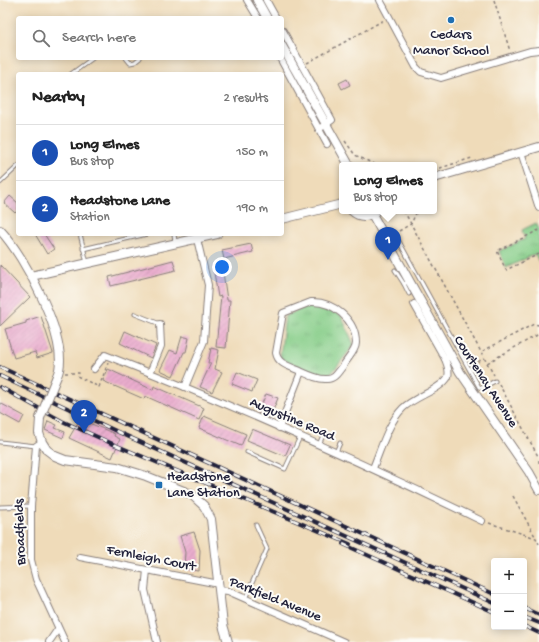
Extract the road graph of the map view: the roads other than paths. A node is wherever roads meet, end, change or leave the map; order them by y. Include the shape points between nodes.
1 (247, 0) edge
2 (257, 0) edge
3 (266, 0) edge
4 (380, 0) edge
5 (257, 16) edge
6 (271, 16) edge
7 (272, 16) edge
8 (284, 31) dead end
9 (284, 45) edge
10 (539, 50) edge
11 (90, 60) edge
12 (128, 60) edge
13 (138, 60) edge
14 (281, 60) edge
15 (74, 72) edge
16 (322, 127) junction
17 (327, 144) dead end
18 (539, 147) edge
19 (521, 152) junction
20 (347, 162) edge
21 (16, 168) edge
22 (437, 177) edge
23 (0, 183) edge
24 (339, 205) edge
25 (539, 208) edge
26 (356, 214) edge
27 (370, 214) edge
28 (375, 214) edge
29 (284, 218) edge
30 (0, 230) edge
31 (80, 236) edge
32 (138, 236) edge
33 (174, 236) edge
34 (209, 236) edge
35 (396, 236) dead end
36 (197, 239) junction
37 (176, 244) junction
38 (83, 249) junction
39 (410, 261) junction
40 (87, 263) junction
41 (398, 268) junction
42 (31, 276) junction
43 (407, 282) junction
44 (409, 294) dead end
45 (414, 304) dead end
46 (421, 310) junction
47 (135, 314) dead end
48 (160, 324) joint
49 (451, 355) junction
50 (94, 369) dead end
51 (301, 372) junction
52 (150, 373) junction
53 (495, 381) dead end
54 (184, 387) junction
55 (279, 428) junction
56 (323, 435) dead end
57 (300, 437) junction
58 (0, 442) edge
59 (340, 443) dead end
60 (39, 444) junction
61 (319, 445) junction
62 (248, 452) dead end
63 (336, 452) junction
64 (372, 468) junction
65 (539, 490) edge
66 (31, 506) junction
67 (0, 507) edge
68 (482, 521) road end
69 (256, 524) dead end
70 (80, 557) dead end
71 (147, 570) junction
72 (219, 587) junction
73 (245, 599) junction
74 (58, 628) junction
75 (49, 642) edge
76 (65, 642) edge
77 (157, 642) edge
78 (228, 642) edge
79 (344, 642) edge

1 - 5 street
2 - 6 street
3 - 7 street
4 - 10 street via 421,72 441,78 530,50
8 - 9 street
9 - 16 street
9 - 16 street via 302,65 332,120
11 - 15 lane
12 - 13 lane via 130,63
14 - 16 street
16 - 17 street
16 - 20 street
18 - 19 street
19 - 22 street
19 - 25 street
21 - 23 lane
24 - 29 street
26 - 27 street, Courtenay Avenue
28 - 41 street, Courtenay Avenue
30 - 42 street
31 - 38 lane
32 - 38 lane
33 - 37 lane
34 - 36 street
35 - 39 lane
36 - 37 street
36 - 54 street via 208,284 204,341
37 - 40 street
38 - 40 lane
39 - 41 lane
39 - 49 lane
40 - 42 street
41 - 43 street, Courtenay Avenue
42 - 60 street, bridge via 61,350 61,374 40,418
43 - 44 lane
43 - 46 street, Courtenay Avenue
45 - 46 street, Courtenay Avenue
46 - 49 street, Courtenay Avenue
47 - 48 lane
48 - 52 street via 160,346
49 - 53 lane via 480,388
49 - 64 street via 448,376 442,384 403,408
49 - 65 street, Courtenay Avenue via 474,394
50 - 52 street, Augustine Road via 105,355
51 - 51 street via 277,358 283,313 315,302 342,312 346,315 355,336 353,352 335,377 322,379
51 - 55 street
52 - 54 street, Augustine Road
54 - 55 street, Augustine Road
55 - 57 street, Augustine Road
56 - 61 lane
57 - 61 street, Augustine Road
57 - 62 lane via 285,469
58 - 60 lane
59 - 63 lane
60 - 66 street, Broadfields
60 - 72 street via 65,460 128,470 191,494 204,506 211,519
61 - 63 street, Augustine Road
63 - 64 street, Augustine Road
64 - 68 street, Augustine Road
66 - 67 lane
66 - 74 street, Broadfields via 30,560
69 - 73 lane via 267,549
70 - 71 street, Fernleigh Court
71 - 72 street, Fernleigh Court
71 - 77 street via 145,590
72 - 73 street, Parkfield Avenue
72 - 78 street via 222,626
73 - 79 street, Parkfield Avenue
74 - 75 street
74 - 76 street, Broadfields

